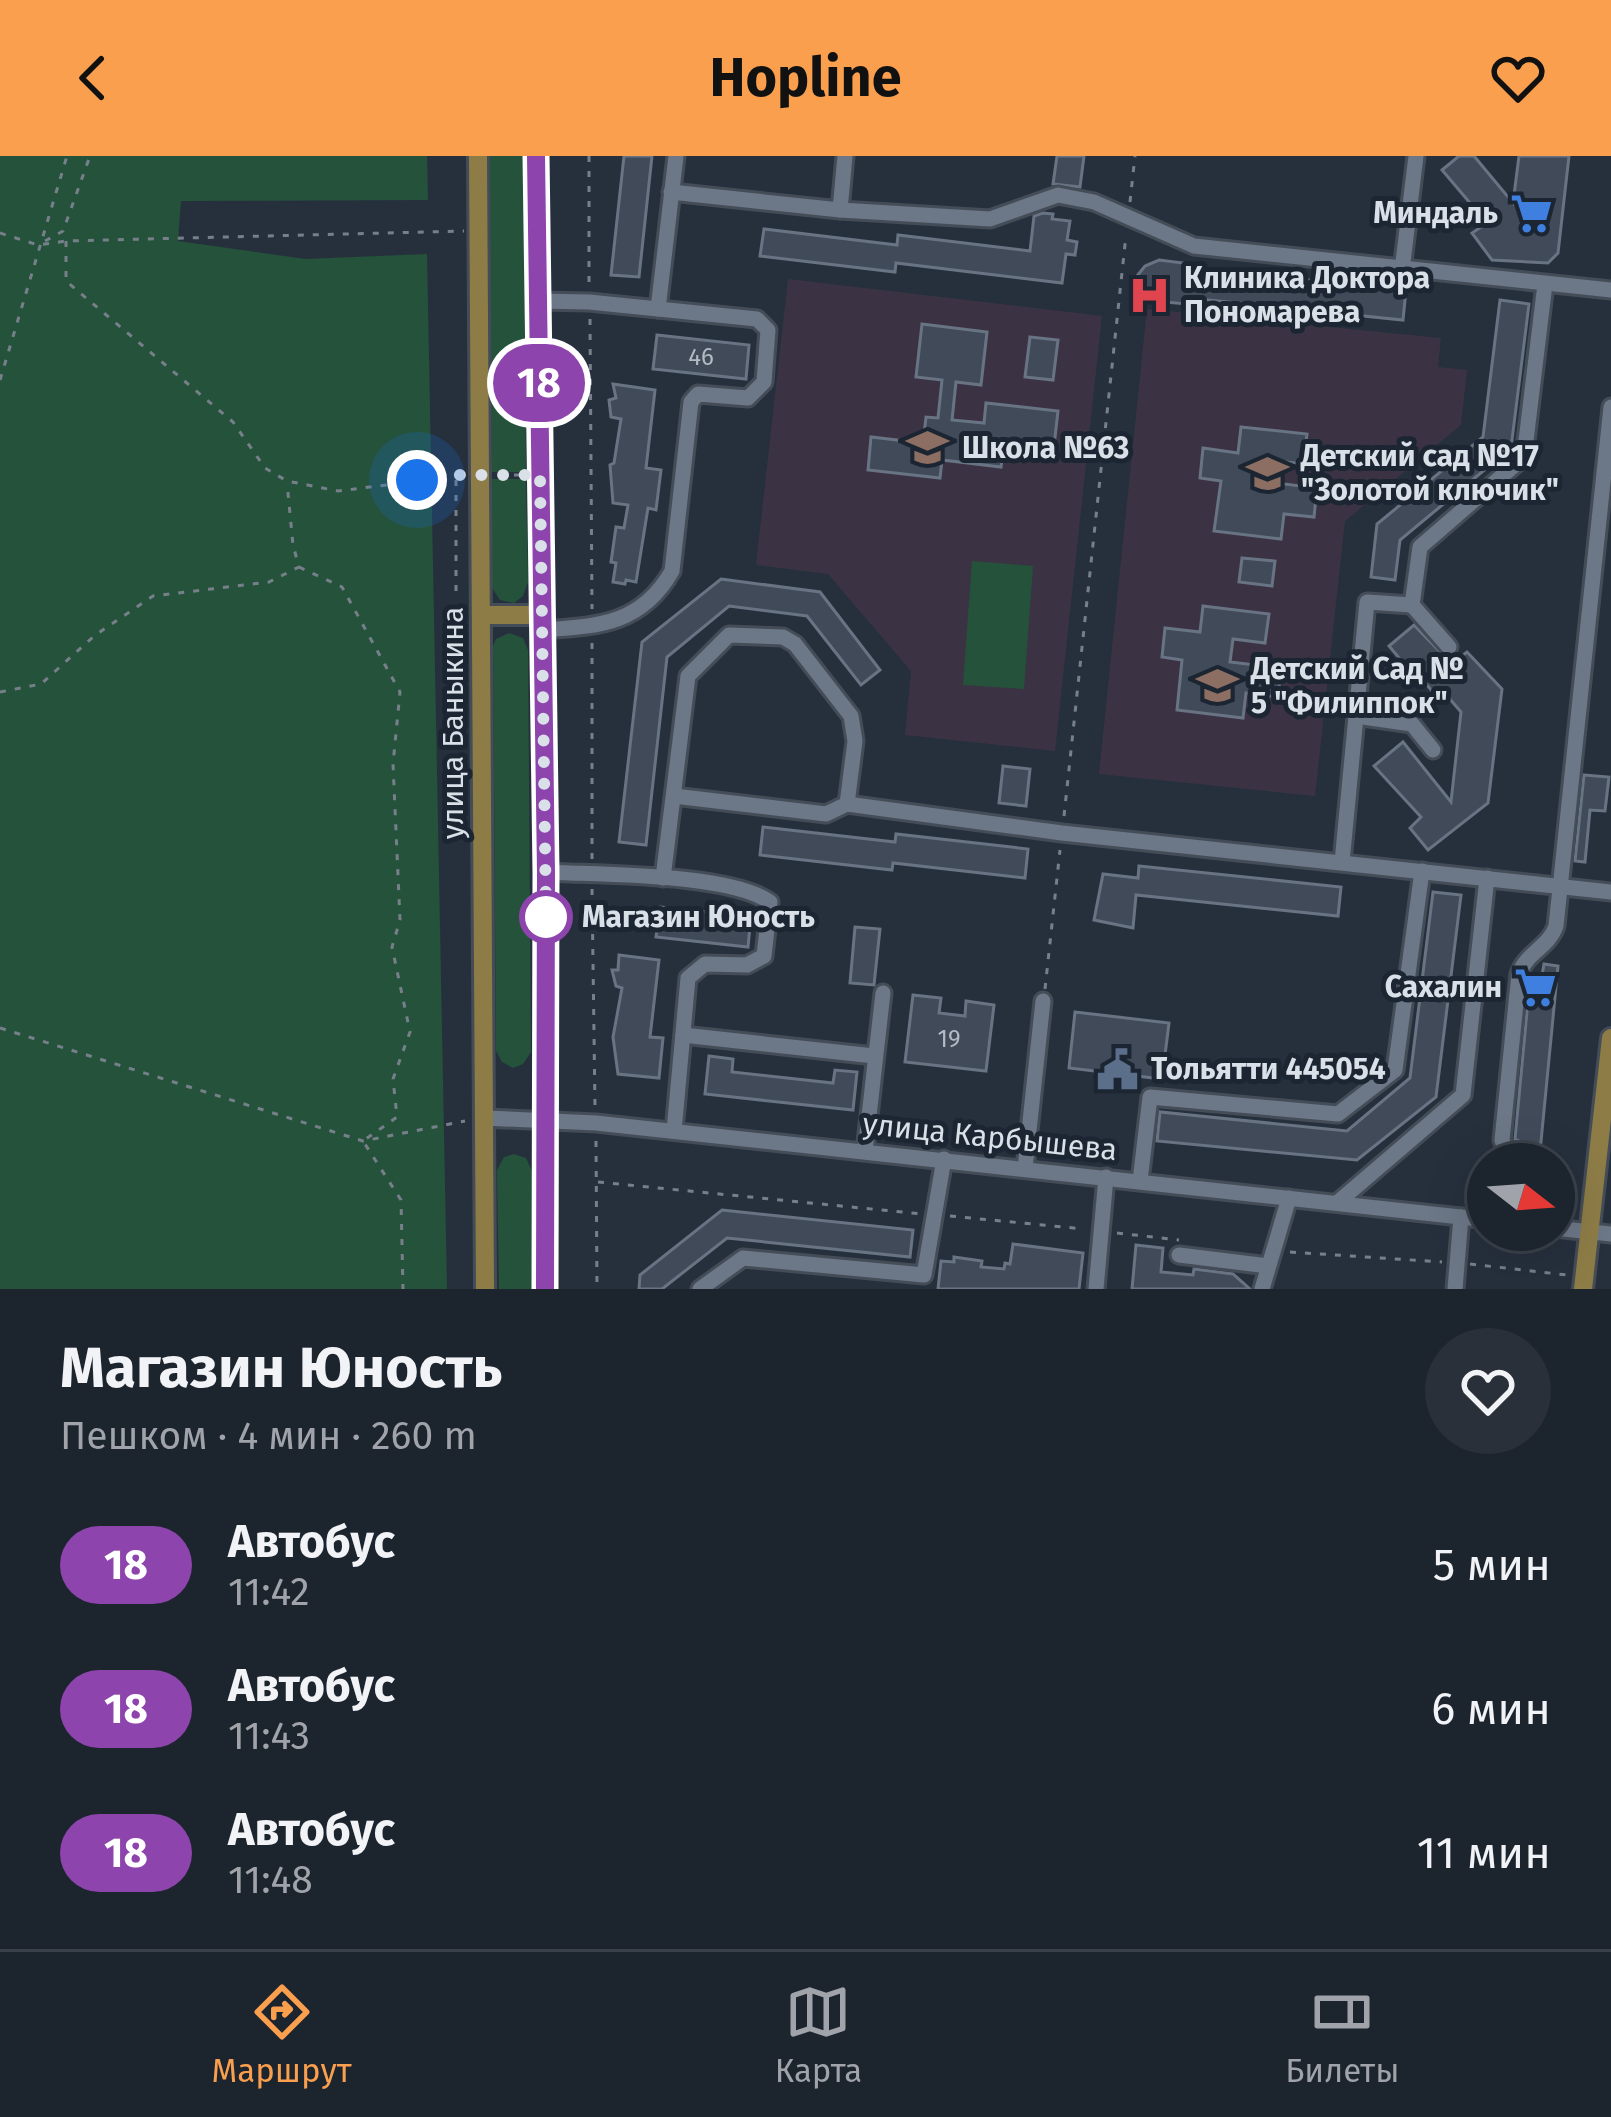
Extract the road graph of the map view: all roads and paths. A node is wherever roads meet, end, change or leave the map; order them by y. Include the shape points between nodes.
1 (67, 156) edge
2 (90, 156) edge
3 (478, 156) edge
4 (536, 156) edge
5 (589, 156) edge
6 (676, 156) edge
7 (844, 156) edge
8 (1135, 156) edge
9 (1416, 156) edge
10 (671, 192) junction
11 (840, 210) junction
12 (1128, 217) junction
13 (478, 231) junction
14 (0, 233) edge
15 (66, 241) junction
16 (38, 245) junction
17 (1402, 270) junction
18 (1545, 284) junction
19 (1611, 290) edge
20 (538, 302) junction
21 (590, 302) junction
22 (658, 309) junction
23 (0, 380) edge
24 (1611, 407) edge
25 (456, 475) junction
26 (481, 475) junction
27 (540, 475) junction
28 (287, 481) junction
29 (299, 567) junction
30 (456, 591) dead end
31 (1412, 605) junction
32 (483, 615) junction
33 (543, 622) junction
34 (592, 628) junction
35 (1449, 647) dead end
36 (0, 692) edge
37 (1356, 716) junction
38 (1433, 750) dead end
39 (674, 796) junction
40 (847, 804) junction
41 (1062, 833) junction
42 (1342, 862) junction
43 (1422, 871) junction
44 (546, 872) junction
45 (592, 875) junction
46 (663, 878) junction
47 (1487, 878) junction
48 (1560, 886) junction
49 (1611, 892) edge
50 (883, 993) dead end
51 (1043, 1001) joint
52 (0, 1028) edge
53 (683, 1034) junction
54 (1611, 1038) edge
55 (874, 1056) junction
56 (485, 1118) junction
57 (546, 1118) junction
58 (596, 1123) junction
59 (674, 1131) junction
60 (363, 1141) junction
61 (1503, 1143) edge
62 (865, 1151) junction
63 (944, 1159) junction
64 (1025, 1168) junction
65 (1106, 1177) junction
66 (1140, 1181) junction
67 (1289, 1198) junction
68 (1336, 1203) junction
69 (1461, 1217) junction
70 (1467, 1218) edge
71 (1575, 1230) edge
72 (1590, 1232) junction
73 (1611, 1234) edge
74 (1179, 1255) dead end
75 (1268, 1266) junction
76 (926, 1282) edge
77 (403, 1289) edge
78 (485, 1289) edge
79 (545, 1289) edge
80 (597, 1289) edge
81 (700, 1289) edge
82 (1096, 1289) edge
83 (1262, 1289) edge
84 (1455, 1289) edge
85 (1583, 1289) edge

1 - 16 path
2 - 16 path via 63,231
3 - 13 main road, улица Баныкина
4 - 20 main road
5 - 21 path
6 - 10 street
7 - 11 street
8 - 12 path
9 - 17 street
10 - 11 street
10 - 22 street
11 - 12 street via 991,219 1058,195
12 - 17 street via 1195,246
12 - 41 path
13 - 15 path
13 - 26 main road, улица Баныкина
14 - 16 path
15 - 16 path
15 - 28 path via 66,281 232,422 265,468
16 - 23 path
17 - 18 street
18 - 19 street
18 - 31 street via 1524,458 1420,548
20 - 21 street
20 - 27 main road
21 - 22 street
21 - 34 path
22 - 34 street via 757,319 768,330 764,382 748,398 698,394 691,402 672,571 620,621
24 - 48 street
25 - 26 path
25 - 28 path via 338,490
25 - 30 path
26 - 27 path
26 - 32 main road, улица Баныкина
27 - 33 main road
28 - 29 path
29 - 36 path via 268,582 152,596 41,684
29 - 60 path via 342,587 400,692 393,764 400,920 392,947 410,1032 393,1079 398,1118
31 - 35 street
31 - 37 street via 1367,602
32 - 33 main road
32 - 56 main road, улица Баныкина
33 - 34 street
33 - 44 main road
34 - 45 path
37 - 38 street via 1412,724
37 - 42 street
39 - 40 street via 826,814
39 - 40 street via 688,676 729,635 795,644 851,716
39 - 46 street
40 - 41 street
41 - 42 street
41 - 51 path
42 - 43 street
43 - 47 street
43 - 66 street via 1395,1070 1338,1114 1150,1097
44 - 45 street
44 - 57 main road
45 - 46 street
45 - 58 path
46 - 53 street via 754,891 770,902 764,956 747,965 705,964 688,978
47 - 48 street
47 - 68 street via 1463,1095
48 - 49 street
48 - 61 street via 1553,935 1519,974
50 - 55 street
51 - 64 street
52 - 60 path
53 - 55 street
53 - 59 street
54 - 72 main road
55 - 62 street
56 - 57 street, улица Карбышева
56 - 60 path
56 - 78 main road, улица Баныкина
57 - 58 street, улица Карбышева
57 - 79 main road
58 - 59 street, улица Карбышева
58 - 80 path
59 - 62 street, улица Карбышева
60 - 77 path via 401,1200
62 - 63 street, улица Карбышева
63 - 64 street, улица Карбышева
63 - 76 street
64 - 65 street, улица Карбышева
65 - 66 street, улица Карбышева
65 - 82 street
66 - 67 street, улица Карбышева
67 - 68 street, улица Карбышева
67 - 75 street
68 - 69 street, улица Карбышева
69 - 70 street, улица Карбышева
69 - 84 street
71 - 72 street
72 - 73 street
72 - 85 main road
74 - 75 street
75 - 83 street
76 - 81 street via 743,1258

